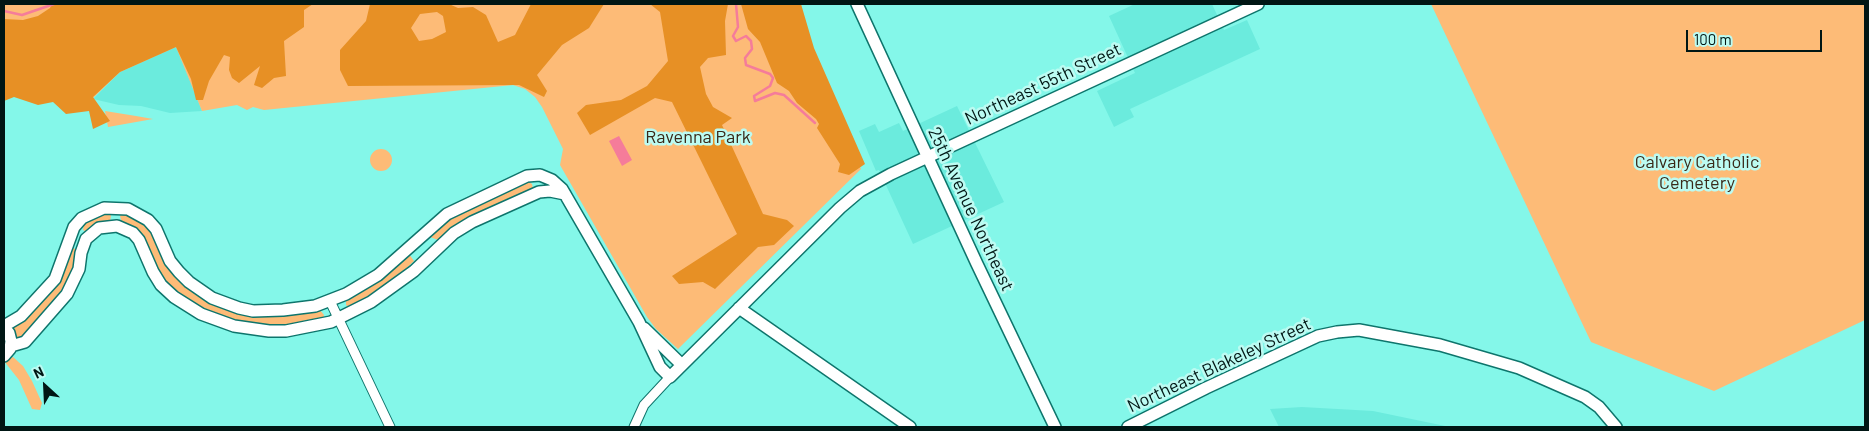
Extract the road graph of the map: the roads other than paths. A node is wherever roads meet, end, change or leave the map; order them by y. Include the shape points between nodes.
1 (857, 4) edge
2 (1258, 4) edge
3 (928, 157) junction
4 (565, 194) junction
5 (330, 300) junction
6 (739, 308) junction
7 (339, 319) junction
8 (639, 322) junction
9 (4, 327) edge
10 (11, 346) junction
11 (4, 356) edge
12 (682, 365) junction
13 (670, 377) junction
14 (390, 427) edge
15 (634, 427) edge
16 (910, 427) edge
17 (1055, 427) edge
18 (1128, 427) edge
19 (1616, 427) edge

1 - 3 main road, 25th Avenue Northeast
2 - 3 main road, Northeast 55th Street
3 - 6 main road, Northeast 55th Street via 877,181 849,199
3 - 17 main road, 25th Avenue Northeast
4 - 5 main road via 552,180 534,175 456,208 437,221 378,275
4 - 7 main road via 550,190 539,192 462,227 401,282
4 - 8 main road
5 - 7 street
5 - 9 main road via 315,306 267,312 225,304 200,291 179,272 148,220 128,209 110,207 92,212 74,227 55,279 21,316
6 - 12 main road, Northeast 55th Street
6 - 16 main road
7 - 10 main road via 304,329 278,331 251,330 217,321 189,308 166,290 133,233 108,226 86,239 73,283 24,347
7 - 14 street
8 - 12 main road
8 - 13 main road via 660,366
9 - 10 main road via 11,337
10 - 11 main road
12 - 13 main road, Northeast 55th Street
13 - 15 street via 644,405
18 - 19 main road, Northeast Blakeley Street via 1318,336 1359,330 1440,345 1519,368 1585,397 1599,407

